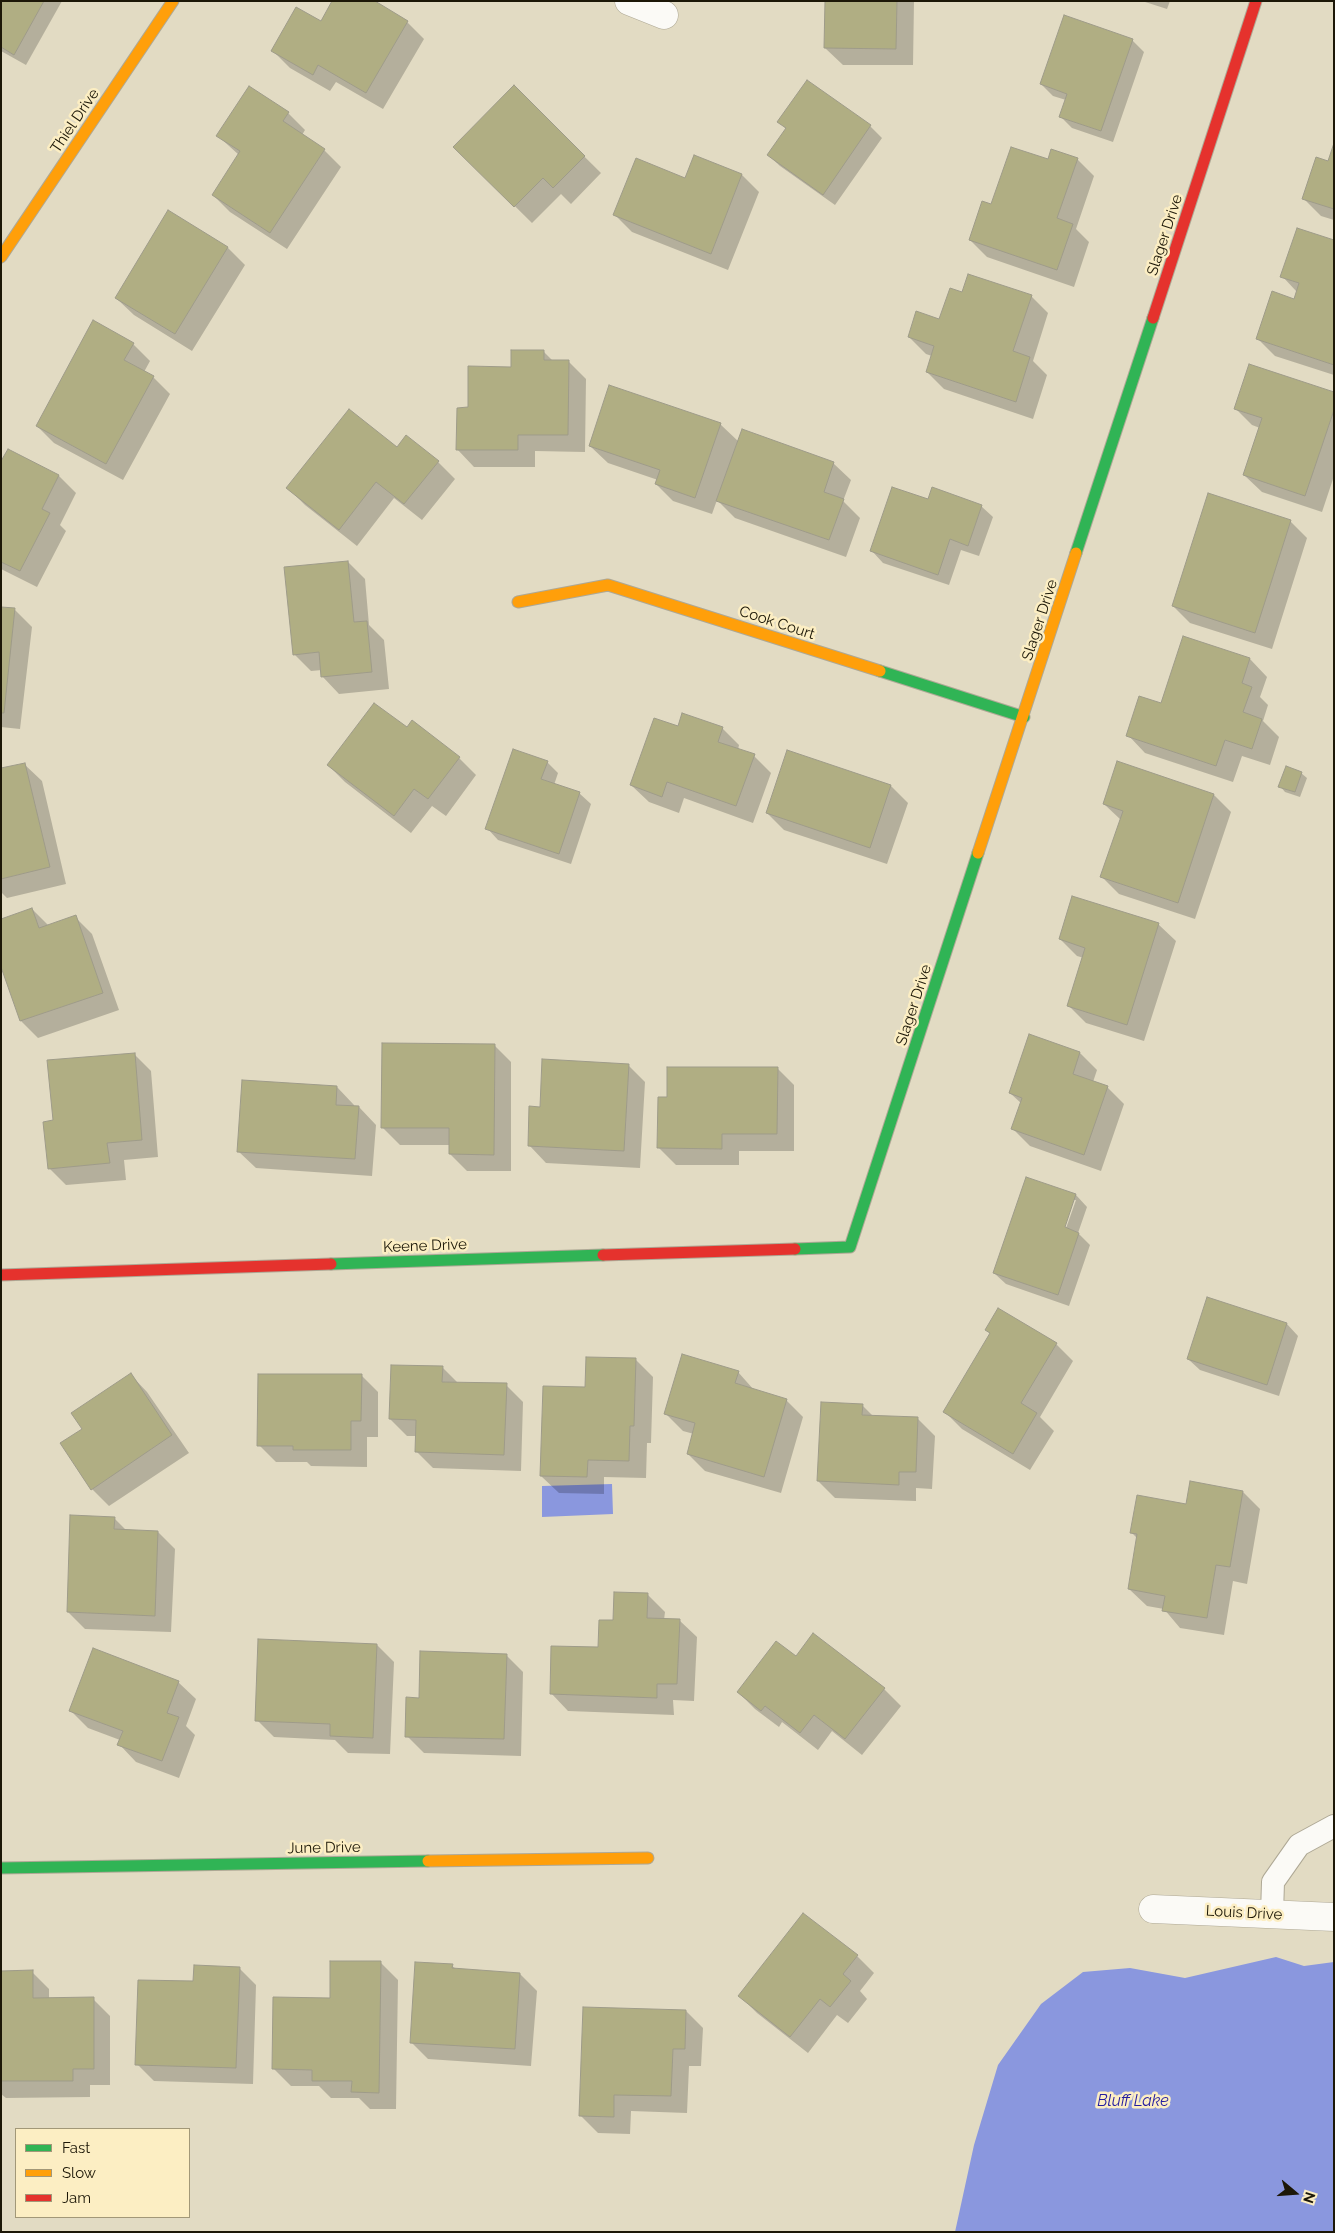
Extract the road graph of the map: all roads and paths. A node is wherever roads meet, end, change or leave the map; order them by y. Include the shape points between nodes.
1 (173, 1) edge
2 (629, 1) edge
3 (1256, 1) edge
4 (664, 15) dead end
5 (1, 257) edge
6 (518, 602) dead end
7 (1024, 717) junction
8 (850, 1247) joint
9 (1, 1276) edge
10 (1334, 1826) edge
11 (648, 1858) dead end
12 (1, 1868) edge
13 (1153, 1909) dead end
14 (1272, 1914) junction
15 (1334, 1917) edge

1 - 5 street, Thiel Drive
2 - 4 street
3 - 7 street, Slager Drive
6 - 7 street, Cook Court via 608,585
7 - 8 street, Slager Drive
8 - 9 street, Keene Drive
10 - 14 lane via 1299,1845 1278,1874 1273,1882
11 - 12 street, June Drive
13 - 14 street, Louis Drive
14 - 15 street, Louis Drive

